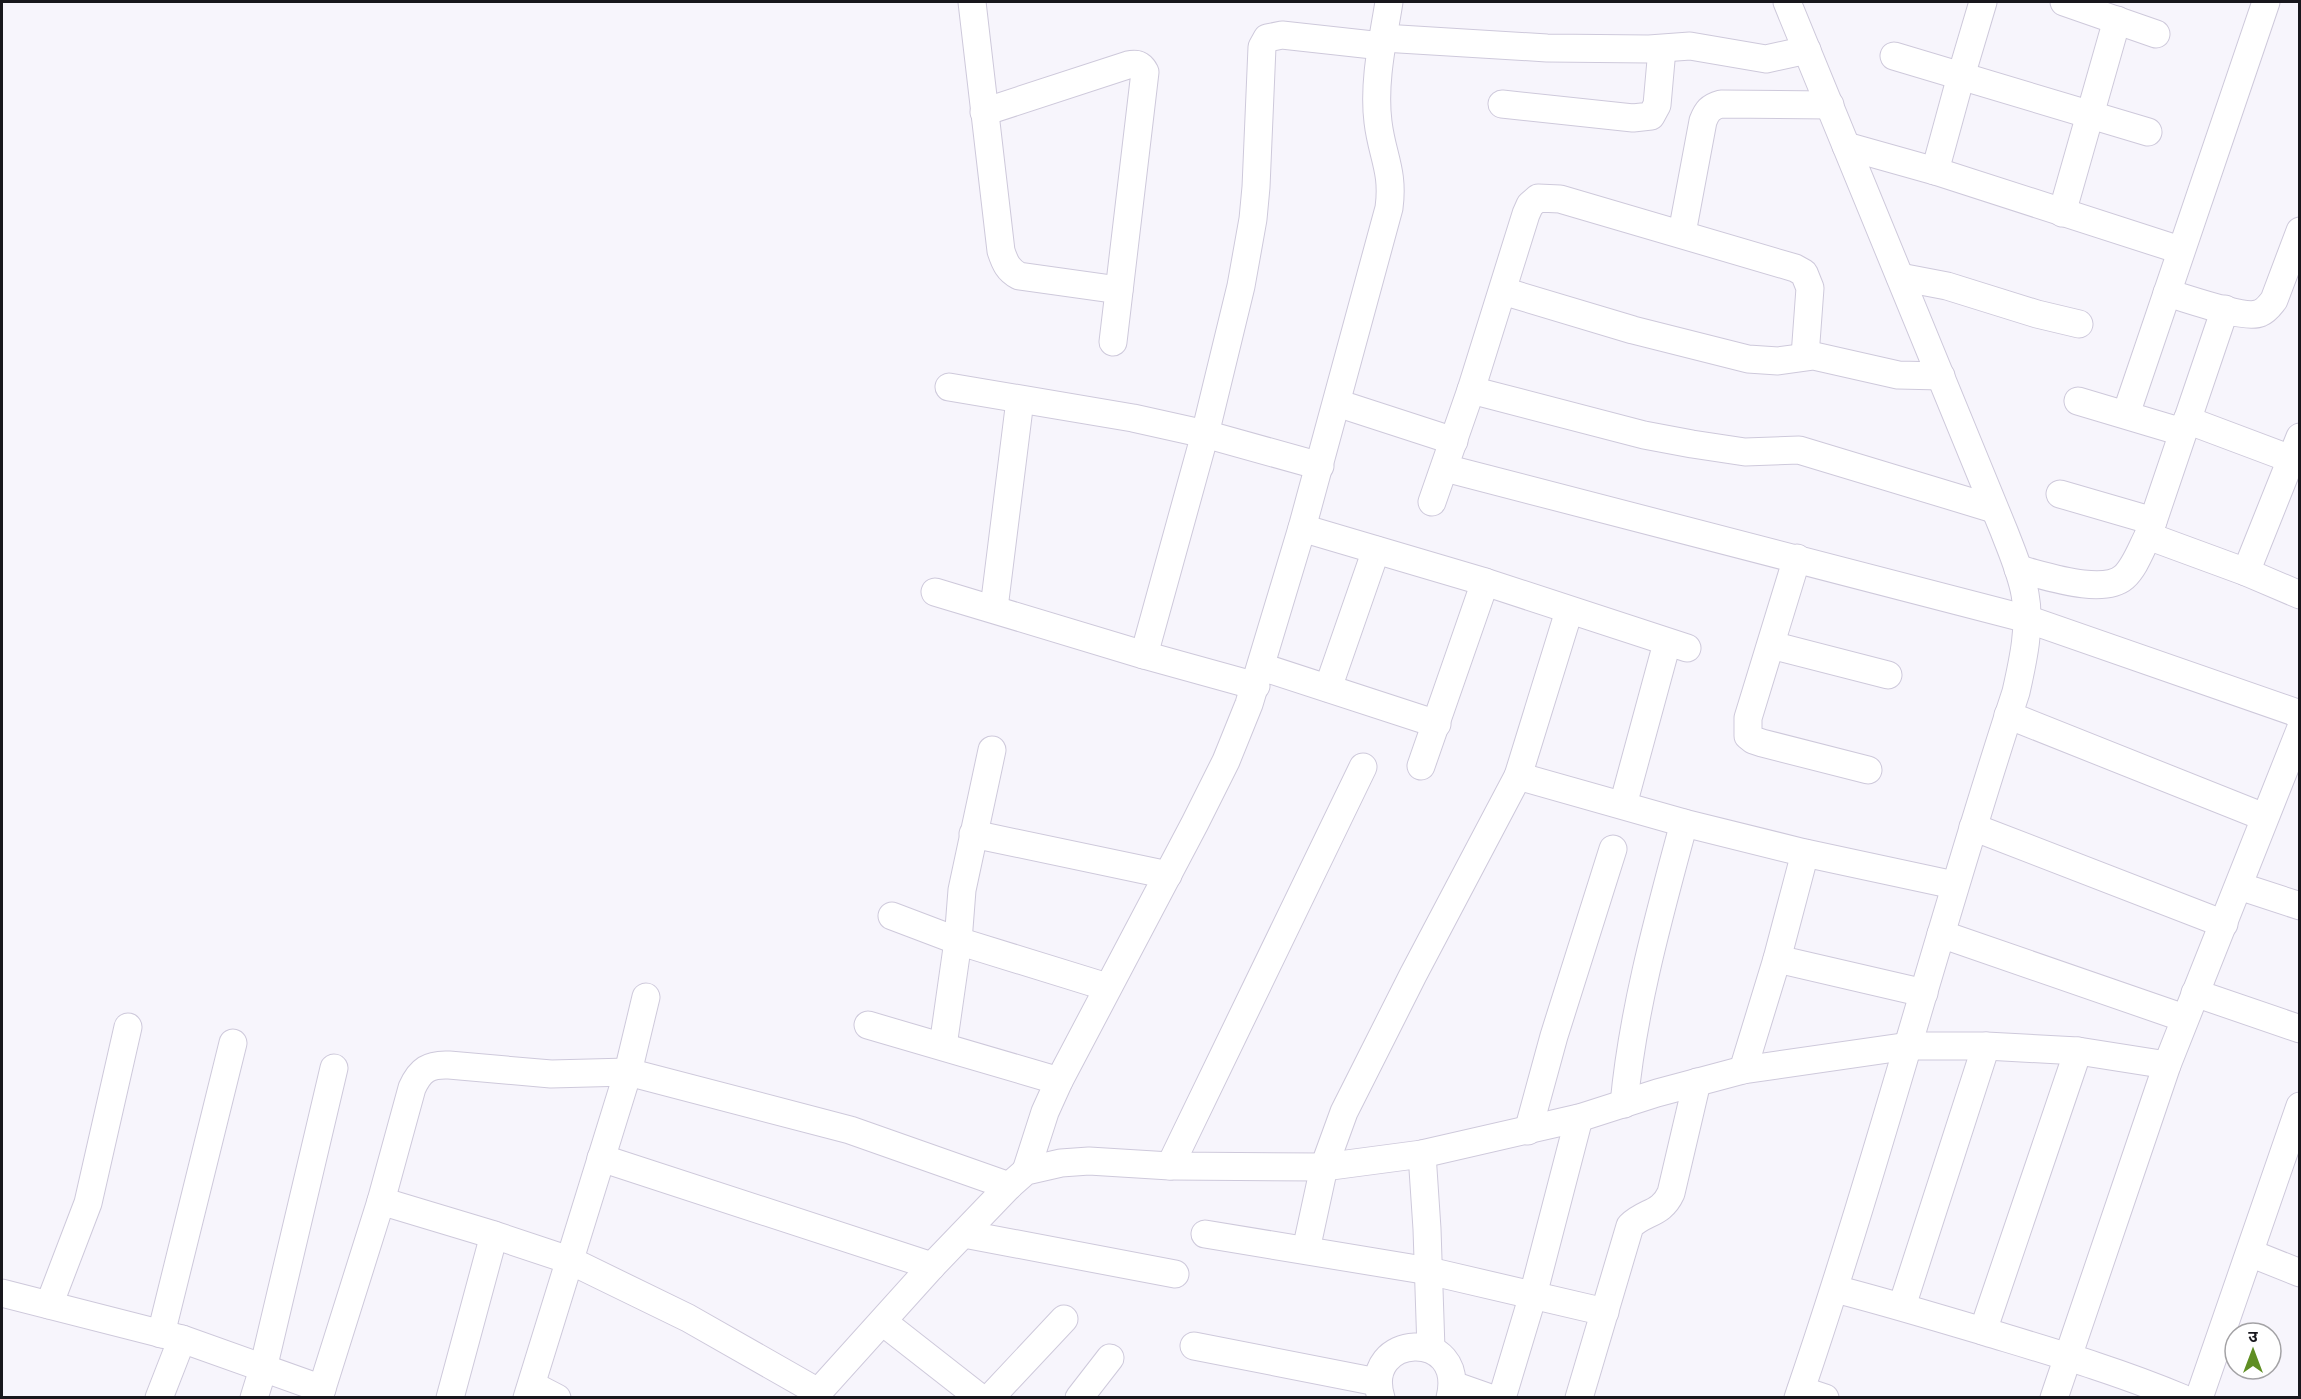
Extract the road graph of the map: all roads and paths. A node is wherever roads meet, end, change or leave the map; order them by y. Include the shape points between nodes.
1 (972, 2) edge
2 (1389, 2) edge
3 (1787, 2) edge
4 (1983, 2) edge
5 (2064, 2) edge
6 (2266, 2) edge
7 (2117, 20) junction
8 (2156, 34) dead end
9 (1383, 42) junction
10 (1662, 49) junction
11 (1807, 50) junction
12 (1894, 56) dead end
13 (1960, 75) junction
14 (1502, 104) dead end
15 (1830, 105) junction
16 (984, 112) junction
17 (2089, 114) junction
18 (2148, 132) dead end
19 (1846, 146) junction
20 (1935, 171) junction
21 (2062, 213) junction
22 (2300, 231) edge
23 (1682, 233) junction
24 (2180, 249) junction
25 (1900, 277) junction
26 (1119, 290) junction
27 (1503, 291) junction
28 (2167, 293) junction
29 (2224, 309) junction
30 (2079, 324) dead end
31 (1113, 342) dead end
32 (1805, 356) junction
33 (1941, 376) junction
34 (949, 387) dead end
35 (1471, 390) junction
36 (1020, 400) junction
37 (2078, 401) dead end
38 (1336, 403) junction
39 (2126, 414) junction
40 (2184, 426) junction
41 (1205, 434) junction
42 (1454, 441) junction
43 (2293, 463) edge
44 (1320, 466) junction
45 (1445, 468) junction
46 (2060, 494) dead end
47 (1432, 502) dead end
48 (1994, 509) junction
49 (1302, 528) junction
50 (2150, 528) junction
51 (1376, 550) junction
52 (1797, 558) junction
53 (2018, 569) junction
54 (2246, 572) junction
55 (1485, 582) junction
56 (935, 592) dead end
57 (2300, 595) edge
58 (994, 608) junction
59 (1569, 611) junction
60 (2027, 619) junction
61 (1771, 645) junction
62 (1144, 655) junction
63 (1888, 675) dead end
64 (1259, 677) junction
65 (1328, 688) junction
66 (2300, 714) edge
67 (2008, 715) junction
68 (1437, 724) junction
69 (2300, 730) edge
70 (992, 750) dead end
71 (1421, 766) dead end
72 (1363, 767) dead end
73 (1868, 770) dead end
74 (1518, 776) junction
75 (2290, 777) edge
76 (1623, 805) junction
77 (2264, 817) junction
78 (1684, 823) junction
79 (1973, 828) junction
80 (972, 834) junction
81 (1613, 849) dead end
82 (1805, 853) junction
83 (1168, 875) junction
84 (1954, 885) junction
85 (2239, 886) junction
86 (2300, 906) edge
87 (892, 916) dead end
88 (2224, 924) junction
89 (1941, 934) junction
90 (958, 941) junction
91 (1777, 959) junction
92 (1107, 987) junction
93 (1924, 993) junction
94 (646, 997) dead end
95 (2189, 1006) junction
96 (868, 1025) dead end
97 (128, 1027) dead end
98 (2300, 1029) edge
99 (233, 1043) dead end
100 (943, 1046) junction
101 (1909, 1046) junction
102 (1986, 1046) junction
103 (2078, 1051) junction
104 (2167, 1065) junction
105 (334, 1068) dead end
106 (1743, 1070) junction
107 (628, 1072) junction
108 (1059, 1081) junction
109 (1697, 1082) junction
110 (1624, 1104) junction
111 (2300, 1106) edge
112 (1579, 1118) junction
113 (1528, 1131) junction
114 (1422, 1154) junction
115 (601, 1158) junction
116 (1170, 1166) junction
117 (1324, 1167) junction
118 (1018, 1178) junction
119 (381, 1201) junction
120 (964, 1234) junction
121 (1205, 1234) dead end
122 (494, 1235) junction
123 (1306, 1250) junction
124 (2250, 1253) junction
125 (569, 1260) junction
126 (932, 1266) junction
127 (1429, 1271) junction
128 (2300, 1273) edge
129 (1175, 1274) dead end
130 (1835, 1289) junction
131 (2, 1293) edge
132 (1533, 1295) junction
133 (49, 1305) junction
134 (1902, 1306) junction
135 (1605, 1312) junction
136 (1064, 1319) dead end
137 (883, 1322) junction
138 (1983, 1331) junction
139 (172, 1337) junction
140 (1194, 1346) dead end
141 (1431, 1349) junction
142 (2068, 1356) junction
143 (1110, 1358) dead end
144 (263, 1369) junction
145 (1379, 1390) edge
146 (2143, 1390) edge
147 (529, 1391) edge
148 (1451, 1391) edge
149 (320, 1393) edge
150 (815, 1395) edge
151 (1808, 1395) edge
152 (159, 1398) edge
153 (254, 1398) edge
154 (450, 1398) edge
155 (557, 1398) edge
156 (980, 1398) edge
157 (990, 1398) edge
158 (1079, 1398) edge
159 (1490, 1398) edge
160 (1502, 1398) edge
161 (1579, 1398) edge
162 (2054, 1398) edge
163 (2182, 1398) edge
164 (2199, 1398) edge

1 - 16 street
2 - 9 street
3 - 11 street
4 - 13 street
5 - 7 street
6 - 24 street
7 - 8 street
7 - 17 street
9 - 10 street
9 - 38 street via 1378,123 1389,167 1390,198
9 - 41 street via 1282,35 1267,38 1262,47 1253,219
10 - 11 street via 1690,46 1766,59
10 - 14 street via 1657,105 1651,116 1633,118
11 - 15 street
12 - 13 street
13 - 17 street
13 - 20 street
15 - 19 street
15 - 23 street via 1712,106 1703,121
16 - 26 street via 1001,251 1009,271 1029,279
16 - 26 street via 1128,64 1142,66 1146,79
17 - 18 street
17 - 21 street
19 - 20 street
19 - 25 street
20 - 21 street
21 - 24 street
22 - 29 street via 2268,308 2250,315
23 - 27 street via 1560,199 1538,198 1526,214
23 - 32 street via 1804,273 1810,288
24 - 28 street
25 - 30 street via 1947,286
25 - 33 street
26 - 31 street
27 - 32 street via 1738,357 1769,361
27 - 35 street
28 - 29 street
28 - 39 street
29 - 40 street
32 - 33 street via 1898,375
33 - 48 street
34 - 36 street
35 - 42 street
35 - 48 street via 1692,444 1745,452 1799,450
36 - 41 street
36 - 58 street
37 - 39 street
38 - 42 street
38 - 44 street
39 - 40 street
40 - 43 street
40 - 50 street
41 - 44 street
41 - 62 street
42 - 45 street
43 - 54 street
44 - 49 street
45 - 47 street
45 - 52 street
46 - 50 street
48 - 53 street
49 - 51 street
49 - 64 street
50 - 53 street via 2131,570 2113,583 2079,583
50 - 54 street
51 - 55 street
51 - 65 street
52 - 60 street
52 - 61 street
53 - 60 street
54 - 57 street
55 - 59 street
55 - 68 street
56 - 58 street
58 - 62 street
59 - 74 street
59 - 76 street via 1677,645
60 - 66 street
60 - 67 street via 2022,668
61 - 63 street
61 - 73 street via 1748,718 1748,736
62 - 64 street
64 - 65 street
64 - 83 street via 1226,761
65 - 68 street
67 - 77 street
67 - 79 street
68 - 71 street
69 - 75 street
70 - 80 street
72 - 116 street
74 - 76 street
74 - 117 street via 1366,1066
75 - 77 street
76 - 78 street
77 - 85 street
78 - 82 street
78 - 110 street via 1651,945 1628,1061
79 - 84 street
79 - 88 street
80 - 83 street
80 - 90 street
81 - 113 street
82 - 84 street
82 - 91 street
83 - 92 street
84 - 89 street
85 - 86 street
85 - 88 street
87 - 90 street
88 - 95 street
89 - 93 street
89 - 95 street
90 - 92 street
90 - 100 street
91 - 93 street
91 - 106 street
92 - 108 street
93 - 101 street
94 - 107 street
95 - 98 street
95 - 104 street
96 - 100 street
97 - 133 street via 88,1203
99 - 139 street
100 - 108 street
101 - 102 street
101 - 106 street
101 - 130 street
102 - 103 street
102 - 134 street
103 - 104 street
103 - 138 street
104 - 142 street
105 - 144 street
106 - 109 street
107 - 115 street
107 - 118 street
107 - 119 street via 550,1074 448,1065 426,1068 412,1088
108 - 118 street
109 - 110 street
109 - 135 street via 1671,1193 1663,1207 1637,1218 1630,1226
110 - 112 street
111 - 124 street
112 - 113 street
112 - 132 street
113 - 114 street
114 - 117 street
114 - 127 street
115 - 125 street
115 - 126 street
116 - 117 street
116 - 118 street via 1061,1163
117 - 123 street
118 - 120 street
119 - 122 street
119 - 149 street
120 - 126 street
120 - 129 street
121 - 123 street
122 - 125 street
122 - 154 street
123 - 127 street
124 - 128 street
124 - 164 street
125 - 147 street
125 - 150 street via 688,1318
126 - 137 street
127 - 132 street
127 - 141 street
130 - 134 street
130 - 151 street
131 - 133 street
132 - 135 street
132 - 160 street
133 - 139 street
134 - 138 street
135 - 161 street
136 - 157 street
137 - 150 street
137 - 156 street
138 - 142 street
139 - 144 street
139 - 152 street
140 - 145 street
141 - 145 street via 1402,1348 1390,1355 1381,1367
141 - 148 street via 1451,1370
142 - 146 street
142 - 162 street
143 - 158 street
144 - 149 street
144 - 153 street
146 - 163 street
147 - 155 street
148 - 159 street

